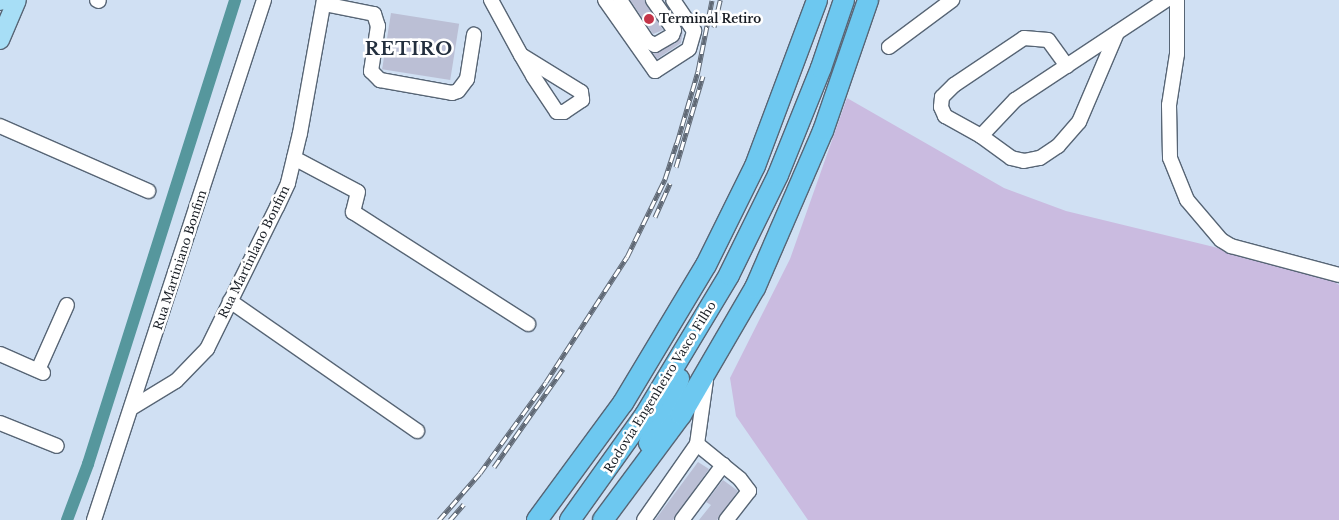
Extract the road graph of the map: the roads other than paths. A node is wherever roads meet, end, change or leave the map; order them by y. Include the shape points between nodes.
1 (16, 0) edge
2 (264, 0) edge
3 (491, 0) edge
4 (605, 0) edge
5 (620, 0) edge
6 (653, 0) edge
7 (673, 0) edge
8 (817, 0) edge
9 (844, 0) edge
10 (868, 0) edge
11 (952, 0) edge
12 (1166, 0) edge
13 (1177, 0) edge
14 (324, 2) edge
15 (1117, 33) junction
16 (474, 36) dead end
17 (0, 40) edge
18 (889, 47) dead end
19 (521, 55) junction
20 (1067, 66) junction
21 (0, 126) edge
22 (981, 136) junction
23 (294, 158) junction
24 (148, 191) dead end
25 (1339, 275) edge
26 (230, 301) junction
27 (67, 305) dead end
28 (528, 324) dead end
29 (699, 330) junction
30 (0, 354) edge
31 (708, 372) junction
32 (133, 407) junction
33 (0, 423) edge
34 (417, 431) dead end
35 (697, 444) junction
36 (57, 446) dead end
37 (723, 465) junction
38 (628, 488) junction
39 (94, 520) edge
40 (537, 520) edge
41 (570, 520) edge
42 (602, 520) edge
43 (644, 520) edge
44 (682, 520) edge
45 (726, 520) edge

1 - 17 main road
2 - 32 street, Rua Martiniano Bonfim
3 - 19 street
4 - 7 street via 655,71 688,49 694,31
5 - 6 street via 647,41 655,45 672,36 674,30
8 - 40 highway, Rodovia Engenheiro Vasco Filho via 755,166 706,265 623,403
9 - 29 highway, Rodovia Engenheiro Vasco Filho via 778,175
10 - 31 highway via 830,113 779,236 755,288
11 - 18 street
12 - 15 street
13 - 25 street via 1177,54 1169,105 1170,158 1187,200 1221,240 1231,246
14 - 16 street via 374,14 378,26 371,71 380,80 452,93 458,91 467,79
14 - 23 street, Rua Martinlano Bonfim
15 - 20 street
15 - 22 street via 1079,122 1058,146 1040,158 1024,161 1011,158
19 - 19 street via 581,92 582,100 564,112 557,112
20 - 22 street via 1015,100
20 - 22 street via 1048,40 1024,38 954,85 942,97 941,107 945,116
21 - 24 street
23 - 26 street, Rua Martinlano Bonfim via 277,207
23 - 28 street via 358,192 353,212
26 - 32 street, Rua Martinlano Bonfim via 207,349 192,368
26 - 34 street
27 - 30 street via 40,372
29 - 38 highway
29 - 41 highway, Rodovia Engenheiro Vasco Filho via 624,446
31 - 35 street
31 - 38 highway
32 - 39 street, Rua Martiniano Bonfim
33 - 36 street
35 - 37 street
35 - 43 street
37 - 44 street
37 - 45 street via 749,491
38 - 42 highway

